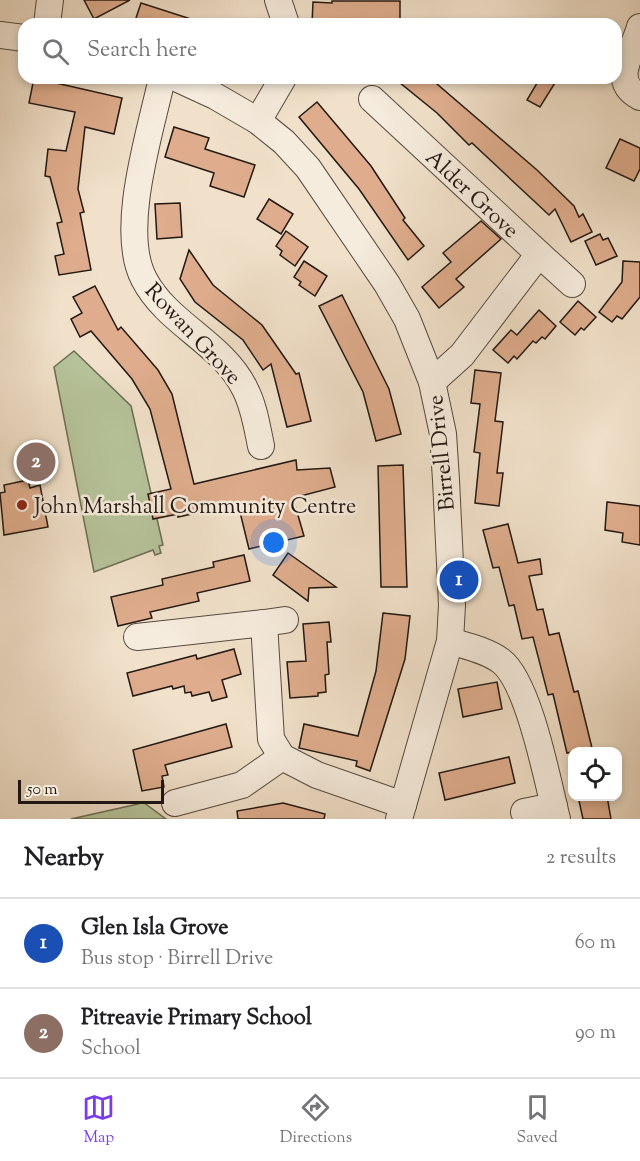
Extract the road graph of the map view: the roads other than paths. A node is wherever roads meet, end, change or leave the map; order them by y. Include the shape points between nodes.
1 (50, 0) edge
2 (278, 0) edge
3 (48, 18) edge
4 (284, 18) edge
5 (640, 27) edge
6 (0, 35) edge
7 (18, 37) edge
8 (161, 84) edge
9 (189, 84) edge
10 (280, 84) edge
11 (640, 97) edge
12 (372, 99) dead end
13 (258, 121) junction
14 (539, 254) junction
15 (572, 284) dead end
16 (432, 382) junction
17 (261, 446) dead end
18 (137, 637) dead end
19 (450, 641) junction
20 (282, 757) junction
21 (175, 803) dead end
22 (401, 812) edge
23 (524, 812) dead end
24 (555, 812) edge

1 - 3 street
2 - 4 street
5 - 11 street via 624,75 628,91
6 - 7 street
8 - 17 street, Rowan Grove via 136,196 136,256 144,279 158,297 215,350 245,387
9 - 13 street, Birrell Drive
10 - 13 street
12 - 14 street, Alder Grove via 403,138
13 - 16 street, Birrell Drive via 308,168 354,234 407,319
14 - 15 street, Alder Grove
14 - 16 street, Alder Grove via 462,356
16 - 19 street, Birrell Drive via 445,457
18 - 20 street via 274,622 271,739
19 - 22 street, Birrell Drive
19 - 24 street via 490,655 511,672 536,736
20 - 21 street via 242,785
20 - 22 street
23 - 24 street

